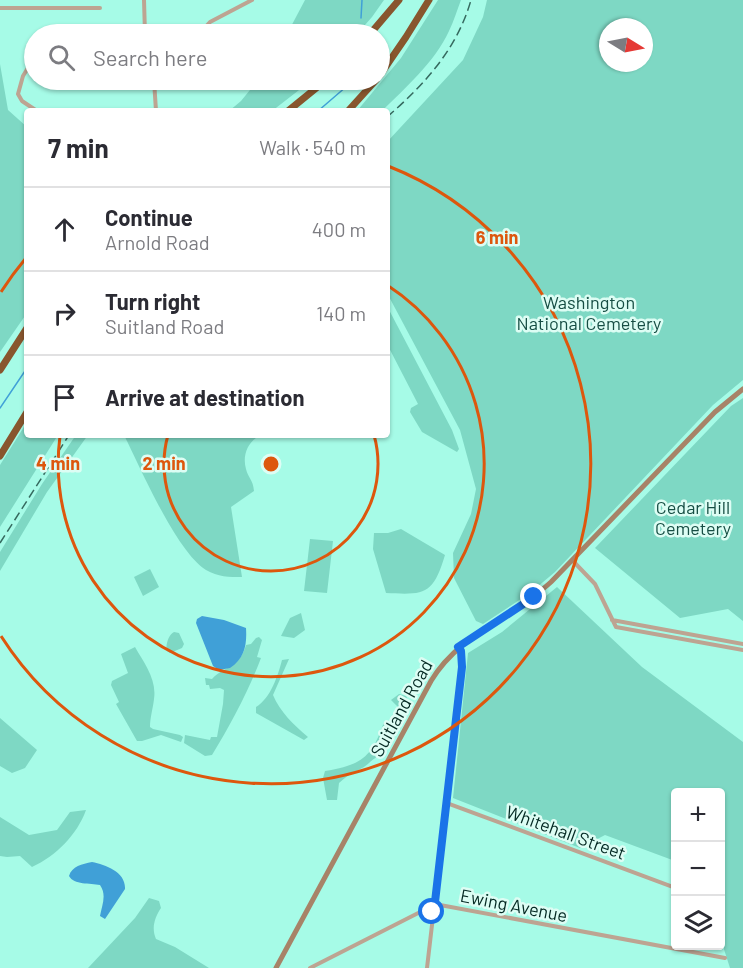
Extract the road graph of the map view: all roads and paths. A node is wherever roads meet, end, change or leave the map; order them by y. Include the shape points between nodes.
1 (2, 0) edge
2 (68, 0) edge
3 (144, 0) edge
4 (252, 0) edge
5 (399, 0) edge
6 (429, 0) edge
7 (1, 8) edge
8 (68, 8) junction
9 (100, 8) dead end
10 (145, 24) edge
11 (208, 24) edge
12 (379, 24) edge
13 (390, 60) edge
14 (24, 74) edge
15 (155, 90) edge
16 (314, 90) edge
17 (367, 90) edge
18 (33, 108) edge
19 (156, 108) edge
20 (292, 108) edge
21 (351, 108) edge
22 (24, 333) edge
23 (0, 370) edge
24 (743, 388) edge
25 (24, 417) edge
26 (0, 456) edge
27 (573, 561) junction
28 (612, 620) junction
29 (743, 644) edge
30 (458, 647) junction
31 (743, 650) edge
32 (447, 802) junction
33 (671, 886) edge
34 (435, 906) junction
35 (725, 958) dead end
36 (276, 968) edge
37 (310, 968) edge
38 (427, 968) edge

1 - 7 street
2 - 8 street
3 - 10 street
4 - 11 street
5 - 12 highway
6 - 13 highway
7 - 8 street
8 - 9 street
14 - 18 street via 18,94
15 - 19 street
16 - 20 highway
17 - 21 highway
22 - 23 highway
24 - 27 main road, Suitland Road via 707,420
25 - 26 highway
27 - 28 street via 595,584
27 - 30 main road, Suitland Road via 534,597
28 - 29 street
28 - 31 street via 616,627
30 - 32 street via 462,667
30 - 36 main road, Suitland Road via 431,681
32 - 33 street, Whitehall Street
32 - 34 street
34 - 35 street, Ewing Avenue via 475,910
34 - 37 street, Ewing Avenue
34 - 38 street

